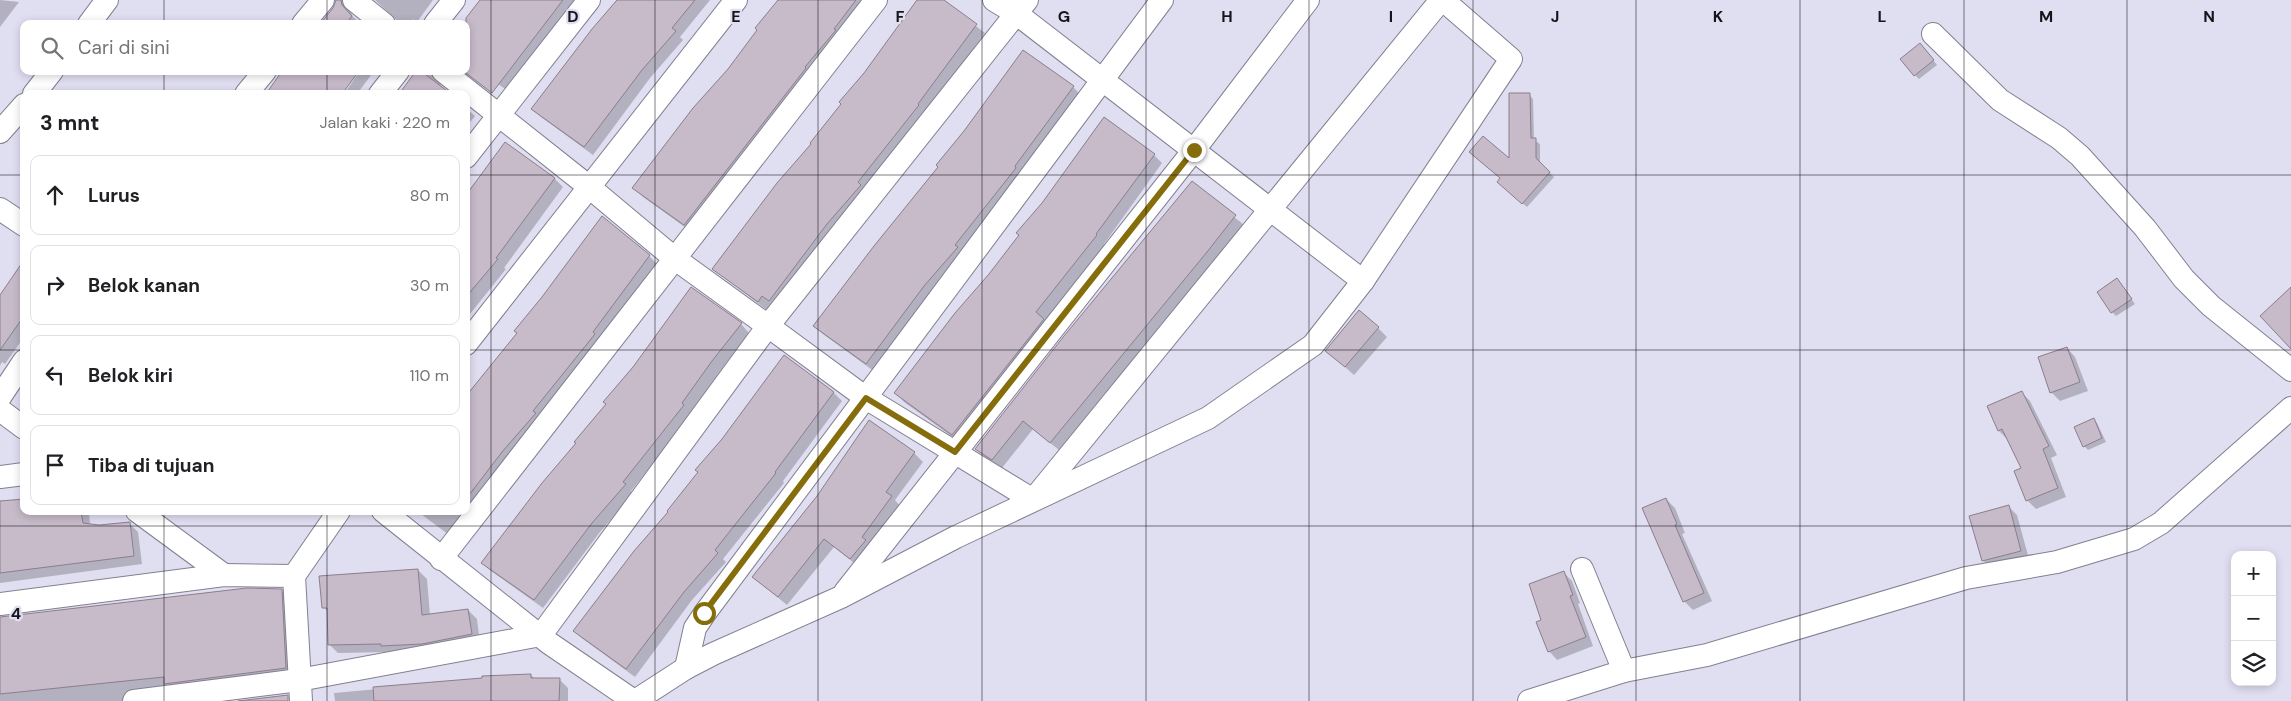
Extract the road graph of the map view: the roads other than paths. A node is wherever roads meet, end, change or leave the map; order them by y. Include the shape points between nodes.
1 (107, 0) edge
2 (323, 0) edge
3 (354, 0) edge
4 (454, 0) edge
5 (589, 0) edge
6 (736, 0) edge
7 (876, 0) edge
8 (994, 0) edge
9 (1162, 0) edge
10 (1308, 0) edge
11 (1442, 0) edge
12 (1022, 7) edge
13 (92, 20) edge
14 (306, 20) edge
15 (379, 20) edge
16 (439, 20) edge
17 (1933, 34) dead end
18 (49, 75) edge
19 (261, 75) edge
20 (395, 75) edge
21 (447, 75) edge
22 (1103, 80) junction
23 (37, 90) edge
24 (249, 90) edge
25 (383, 90) edge
26 (465, 90) edge
27 (470, 94) edge
28 (20, 110) edge
29 (497, 116) junction
30 (0, 132) edge
31 (1194, 150) junction
32 (470, 152) edge
33 (588, 186) junction
34 (0, 209) edge
35 (1271, 209) junction
36 (20, 222) edge
37 (674, 258) junction
38 (1363, 281) junction
39 (768, 326) junction
40 (470, 339) edge
41 (20, 367) edge
42 (2291, 370) edge
43 (0, 397) edge
44 (866, 398) junction
45 (2291, 408) edge
46 (0, 410) edge
47 (20, 425) edge
48 (955, 452) junction
49 (20, 474) edge
50 (0, 477) edge
51 (1033, 500) junction
52 (142, 515) edge
53 (336, 515) edge
54 (388, 515) edge
55 (441, 559) junction
56 (1582, 569) dead end
57 (224, 575) junction
58 (294, 576) junction
59 (841, 597) junction
60 (0, 604) edge
61 (541, 635) junction
62 (686, 668) junction
63 (1624, 671) junction
64 (300, 690) edge
65 (134, 701) edge
66 (634, 701) edge
67 (1529, 701) edge

1 - 13 street
2 - 14 street
3 - 15 street
4 - 16 street
5 - 29 street
6 - 33 street
7 - 37 street
8 - 12 street
9 - 22 street
10 - 31 street
11 - 35 street
11 - 38 street via 1511,59
12 - 22 street
12 - 39 street
17 - 42 street via 2000,100 2060,138 2080,156 2130,210 2191,286
18 - 23 street
19 - 24 street
20 - 25 street
21 - 26 street
22 - 31 street
22 - 44 street
27 - 29 street
28 - 30 street
29 - 32 street
29 - 33 street
31 - 35 street
31 - 48 street
33 - 37 street
33 - 40 street
34 - 36 street
35 - 38 street
35 - 51 street
37 - 39 street
37 - 55 street
38 - 51 street via 1313,345 1208,418
39 - 44 street
39 - 61 street
41 - 43 street
44 - 48 street
44 - 62 street via 699,621
45 - 63 street via 2161,523 2134,539 2058,562 1966,578 1707,654
46 - 47 street
48 - 51 street
48 - 59 street
49 - 50 street
51 - 59 street
52 - 57 street
53 - 58 street
54 - 55 street
55 - 61 street
56 - 63 street
57 - 58 street
57 - 60 street
58 - 64 street
59 - 62 street
61 - 64 street
61 - 66 street
62 - 66 street
63 - 67 street
64 - 65 street

